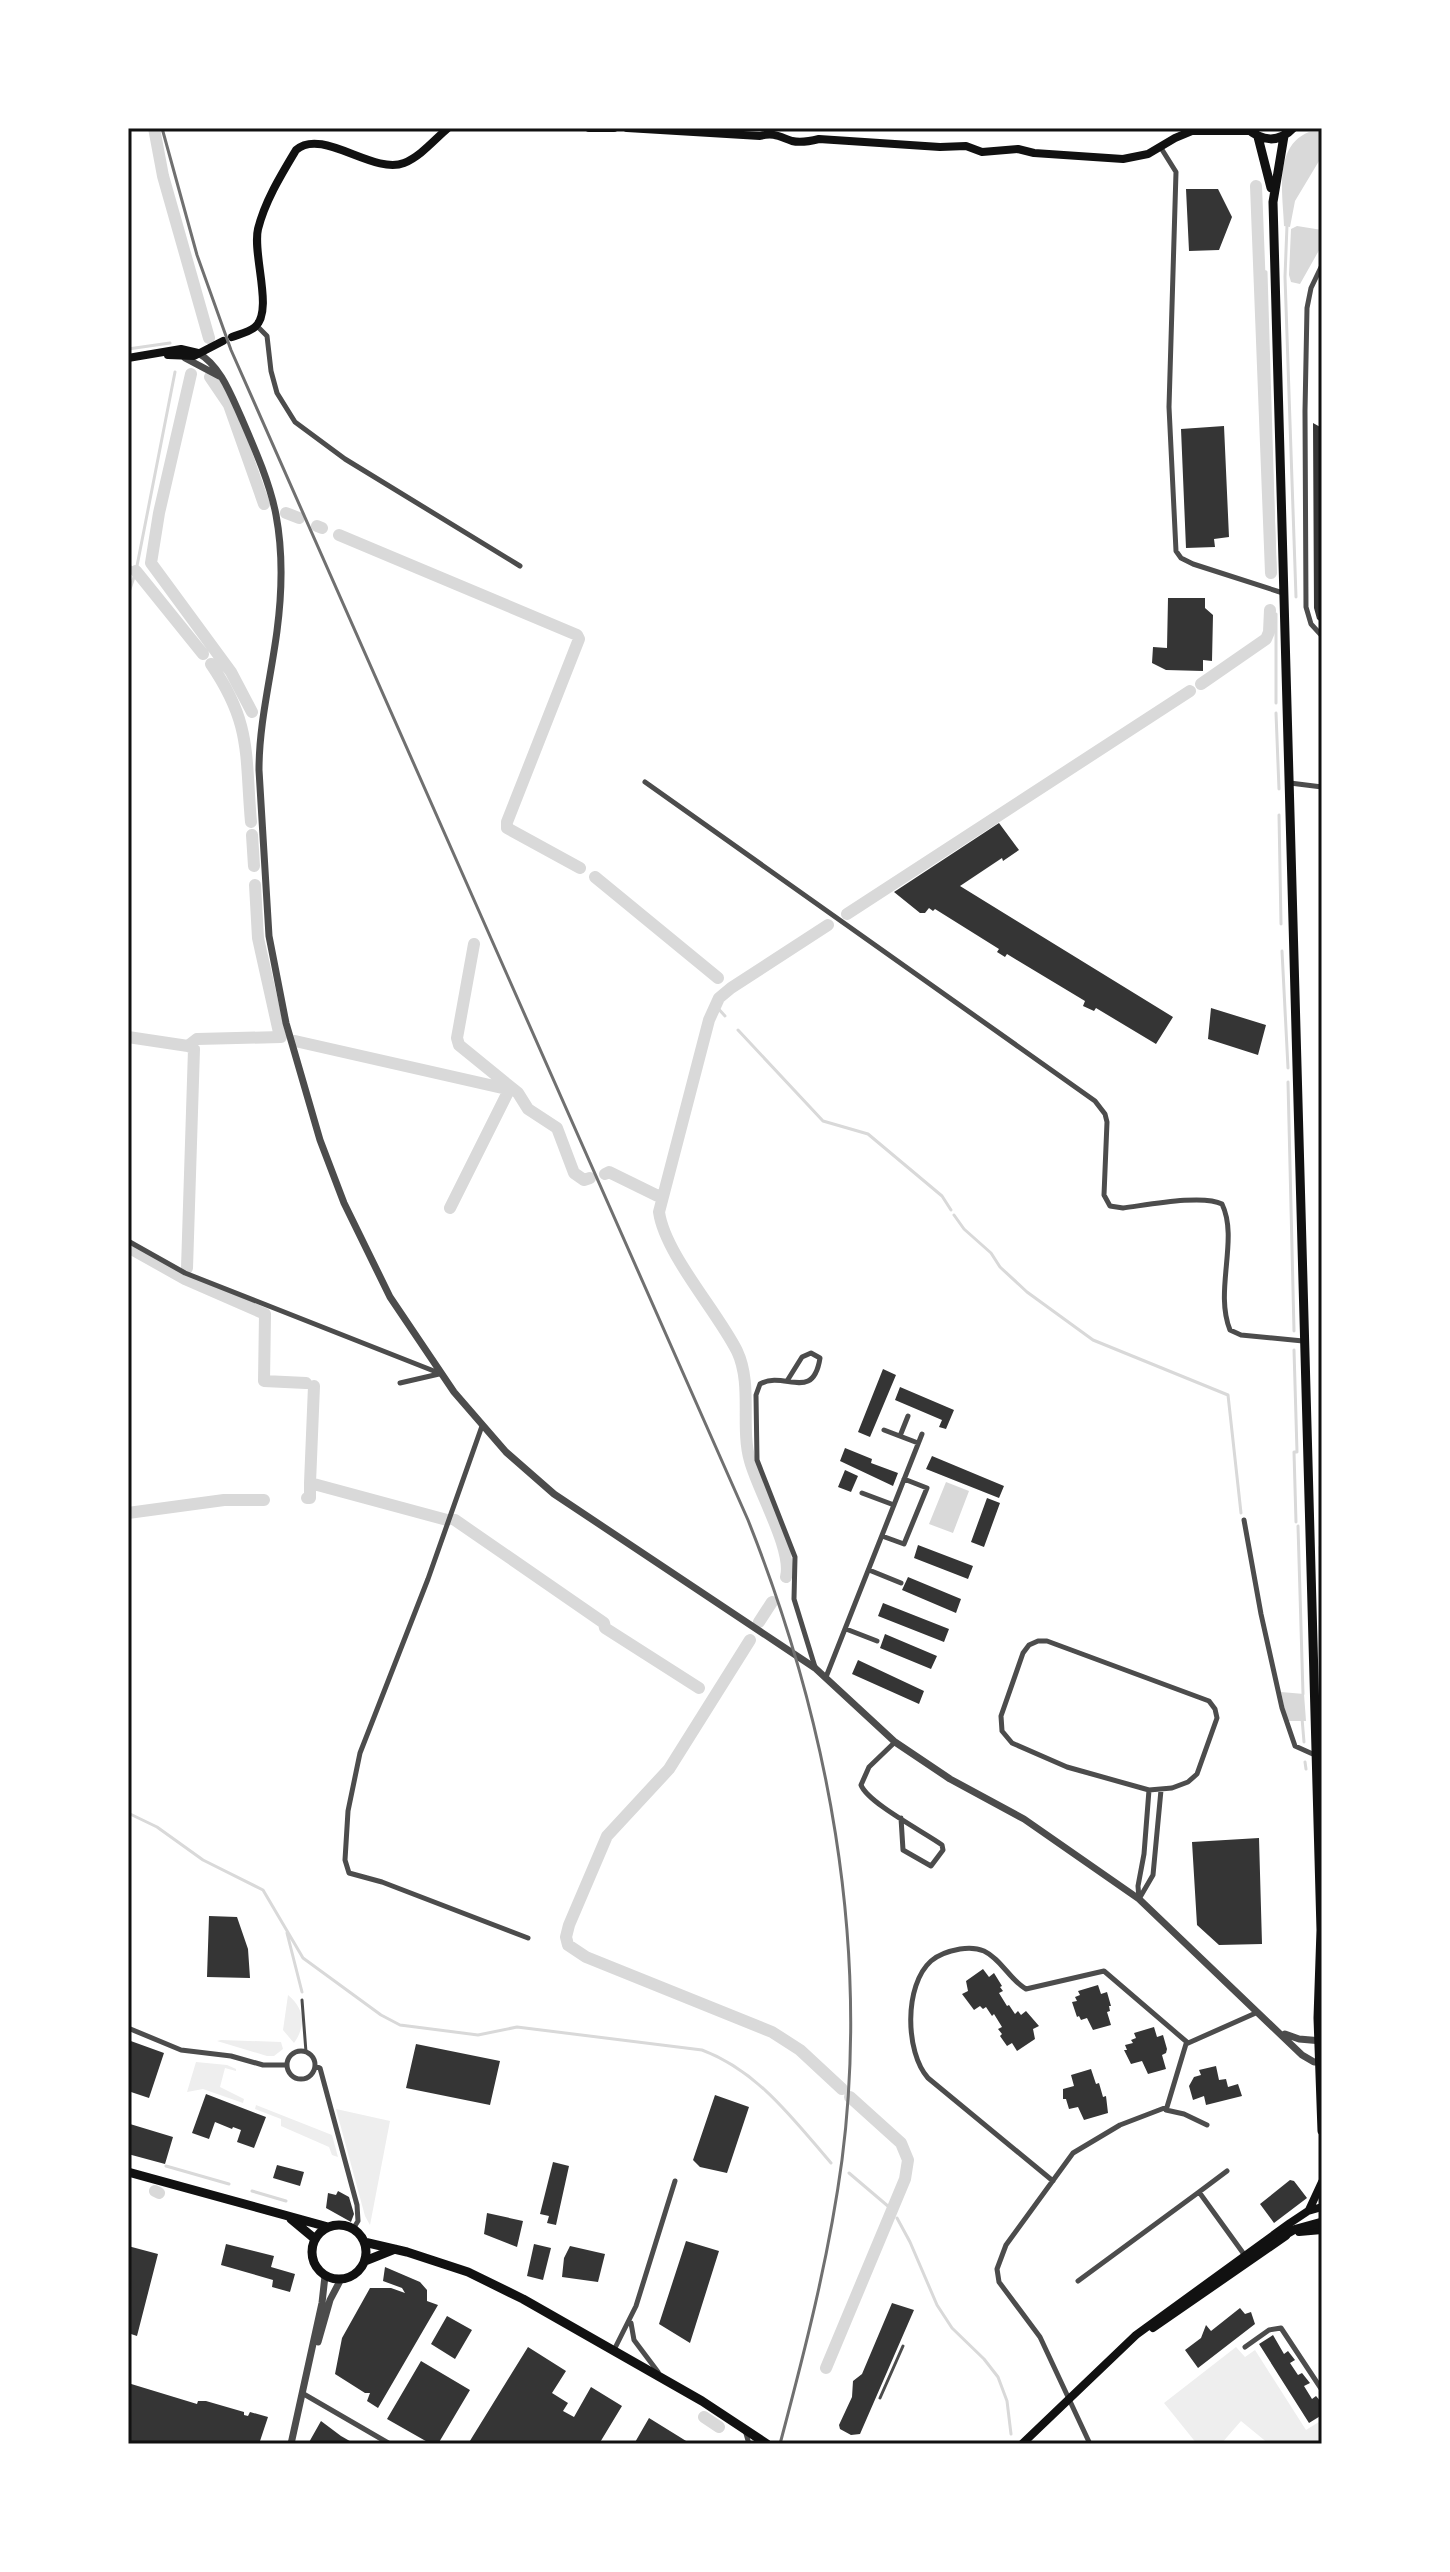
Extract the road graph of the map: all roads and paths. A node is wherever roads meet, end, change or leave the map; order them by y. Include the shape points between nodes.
1 (448, 128) edge
2 (589, 128) edge
3 (614, 128) edge
4 (627, 128) edge
5 (1294, 128) edge
6 (1196, 129) edge
7 (1251, 132) edge
8 (1175, 133) edge
9 (1284, 136) junction
10 (1160, 147) junction
11 (1273, 202) junction
12 (1322, 265) edge
13 (257, 326) junction
14 (232, 337) dead end
15 (223, 341) dead end
16 (198, 353) junction
17 (160, 354) junction
18 (177, 356) junction
19 (128, 358) edge
20 (200, 364) junction
21 (221, 378) junction
22 (520, 566) dead end
23 (1284, 593) junction
24 (1322, 636) edge
25 (645, 782) dead end
26 (1289, 783) junction
27 (1322, 787) edge
28 (128, 1241) edge
29 (1303, 1341) junction
30 (440, 1374) junction
31 (787, 1381) junction
32 (400, 1383) dead end
33 (908, 1416) dead end
34 (482, 1426) junction
35 (884, 1430) dead end
36 (922, 1434) dead end
37 (900, 1436) junction
38 (918, 1443) junction
39 (904, 1479) junction
40 (862, 1493) dead end
41 (894, 1505) junction
42 (1244, 1520) dead end
43 (882, 1536) junction
44 (869, 1570) junction
45 (901, 1583) dead end
46 (846, 1629) junction
47 (877, 1641) dead end
48 (815, 1668) junction
49 (826, 1677) junction
50 (895, 1742) junction
51 (1316, 1755) junction
52 (1149, 1790) junction
53 (1161, 1790) junction
54 (901, 1818) junction
55 (1139, 1899) junction
56 (528, 1938) dead end
57 (1321, 1958) edge
58 (1322, 1967) edge
59 (302, 2000) dead end
60 (1259, 2012) junction
61 (128, 2028) edge
62 (1280, 2032) junction
63 (1320, 2040) edge
64 (1188, 2043) junction
65 (306, 2052) junction
66 (1320, 2062) edge
67 (287, 2065) junction
68 (316, 2066) junction
69 (1321, 2098) edge
70 (1165, 2109) junction
71 (1207, 2125) dead end
72 (1322, 2131) edge
73 (1227, 2171) dead end
74 (128, 2172) edge
75 (675, 2181) dead end
76 (1053, 2181) junction
77 (1322, 2182) edge
78 (1199, 2192) junction
79 (1322, 2207) edge
80 (1308, 2211) junction
81 (284, 2215) junction
82 (1322, 2222) edge
83 (328, 2227) junction
84 (353, 2229) junction
85 (1322, 2230) edge
86 (1281, 2237) junction
87 (315, 2239) junction
88 (364, 2242) junction
89 (395, 2249) junction
90 (1247, 2258) junction
91 (365, 2261) junction
92 (325, 2276) junction
93 (341, 2279) junction
94 (1078, 2281) dead end
95 (633, 2315) junction
96 (903, 2346) dead end
97 (1245, 2347) dead end
98 (614, 2350) junction
99 (663, 2379) junction
100 (303, 2390) junction
101 (1322, 2390) edge
102 (1069, 2397) junction
103 (880, 2398) dead end
104 (742, 2426) junction
105 (291, 2444) edge
106 (390, 2444) edge
107 (749, 2444) edge
108 (767, 2444) edge
109 (1022, 2444) edge
110 (1090, 2444) edge

1 - 13 main road via 417,156 399,164 317,144 296,150 268,200 258,231 264,308
2 - 3 main road
4 - 10 main road via 781,135 802,142 966,146 982,152 1018,149 1104,159 1133,158
5 - 9 main road
6 - 7 main road
6 - 8 main road
7 - 9 main road via 1269,140
7 - 11 main road
8 - 10 main road
9 - 11 main road
10 - 23 street via 1176,172 1169,416 1176,551 1193,564
11 - 23 main road
12 - 24 street via 1308,299 1305,411 1306,607
13 - 14 main road
13 - 22 street via 267,336 277,393 301,427
15 - 16 main road
16 - 17 main road via 188,349
16 - 18 main road
16 - 20 street
16 - 21 street
17 - 18 main road
17 - 19 main road
18 - 20 street
20 - 21 street
21 - 30 street via 246,429 278,533 277,627 259,770 269,936 282,1005 320,1140 344,1203 390,1297
23 - 26 main road
25 - 29 street via 1095,1101 1107,1122 1104,1195 1110,1206 1202,1200 1222,1204 1227,1223 1223,1309 1230,1330
26 - 27 street
26 - 29 main road
28 - 30 street via 185,1273
29 - 51 main road
30 - 32 street
30 - 34 street
31 - 31 street via 809,1381 821,1360 804,1355
31 - 48 street via 767,1381 758,1387 757,1456 796,1561 794,1599
33 - 37 street
34 - 48 street via 554,1494
34 - 56 street via 360,1753 345,1860 349,1873 358,1877
35 - 37 street
36 - 38 street
37 - 38 street
38 - 39 street
39 - 41 street
39 - 43 street via 927,1488 904,1544
40 - 41 street
41 - 43 street
42 - 51 street via 1282,1708 1295,1746
43 - 44 street
44 - 45 street
44 - 46 street
46 - 47 street
46 - 49 street
48 - 49 street
49 - 50 street
50 - 54 street via 869,1767 861,1785 867,1796
50 - 55 street via 1024,1819
51 - 57 main road
52 - 53 street
52 - 53 street via 1067,1767 1006,1738 1001,1716 1029,1645 1047,1641 1212,1704 1217,1718 1197,1774
52 - 55 street
53 - 55 street via 1153,1875
54 - 54 street via 903,1850 931,1866 943,1846
55 - 60 street
57 - 58 main road
57 - 63 main road
59 - 65 lane
60 - 62 street
60 - 64 street
61 - 67 street via 181,2050
62 - 63 street
62 - 66 street via 1302,2055
63 - 66 main road
64 - 70 street
64 - 76 street via 1106,1972 1026,1989 984,1951 954,1950 931,1961 921,1975 912,2010 911,2038 919,2065
65 - 67 street via 294,2052
65 - 68 street
66 - 69 main road
67 - 68 street via 292,2075 302,2078
68 - 84 street via 357,2205
69 - 72 main road
70 - 71 street
70 - 76 street via 1092,2140 1073,2153
73 - 78 street
74 - 81 main road
75 - 95 street
76 - 102 street via 1006,2245 997,2276 1035,2329
77 - 80 main road
78 - 90 street
78 - 94 street
79 - 80 main road
80 - 90 main road
81 - 83 main road
81 - 87 main road
82 - 86 main road
83 - 84 main road
83 - 87 main road
84 - 88 main road
85 - 86 main road
86 - 90 main road
87 - 92 main road via 311,2255
88 - 89 main road
88 - 91 main road
89 - 91 main road
89 - 98 main road via 468,2272
90 - 102 main road via 1162,2315
91 - 93 main road via 356,2274
92 - 93 main road
92 - 100 street
93 - 100 street
95 - 98 street
95 - 99 street via 634,2340
96 - 103 lane
97 - 101 street via 1281,2328
98 - 99 main road
99 - 104 main road
100 - 105 street
100 - 106 street
102 - 109 main road
102 - 110 street
104 - 107 street
104 - 108 main road

